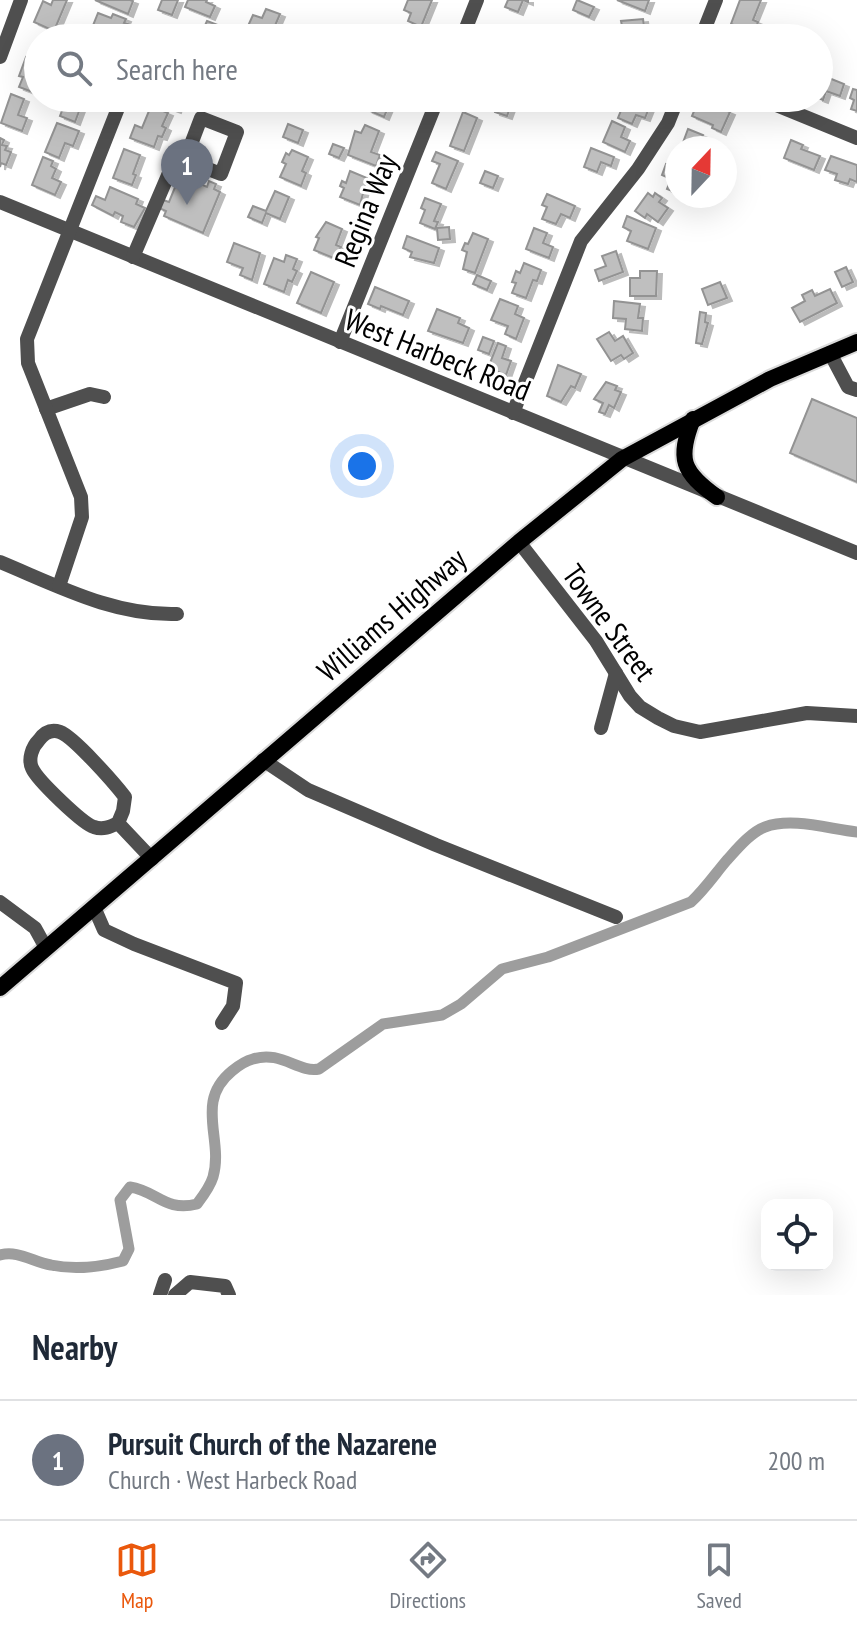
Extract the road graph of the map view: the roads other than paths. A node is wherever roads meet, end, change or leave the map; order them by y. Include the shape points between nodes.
1 (21, 0) edge
2 (477, 0) edge
3 (716, 0) edge
4 (468, 24) edge
5 (707, 24) edge
6 (0, 57) edge
7 (117, 112) edge
8 (432, 112) edge
9 (672, 112) edge
10 (793, 112) edge
11 (857, 138) edge
12 (185, 160) dead end
13 (0, 202) edge
14 (70, 232) junction
15 (133, 257) junction
16 (340, 342) junction
17 (857, 342) edge
18 (830, 353) junction
19 (857, 390) edge
20 (104, 397) dead end
21 (46, 409) junction
22 (513, 413) junction
23 (693, 419) junction
24 (622, 459) junction
25 (717, 497) junction
26 (519, 542) junction
27 (857, 553) edge
28 (0, 562) edge
29 (59, 586) junction
30 (177, 614) dead end
31 (616, 673) junction
32 (857, 716) edge
33 (601, 728) dead end
34 (263, 760) junction
35 (118, 823) junction
36 (152, 859) junction
37 (0, 902) edge
38 (94, 907) junction
39 (616, 917) dead end
40 (46, 948) junction
41 (0, 988) edge
42 (222, 1023) dead end
43 (165, 1280) dead end
44 (160, 1295) edge
45 (175, 1295) edge
46 (229, 1295) edge

1 - 6 street
2 - 4 street
3 - 5 street
7 - 14 street
8 - 16 street, Regina Way
9 - 22 street via 638,169 581,241
10 - 11 street
12 - 15 street via 172,166
13 - 14 street, West Harbeck Road
14 - 15 street, West Harbeck Road
14 - 21 street via 27,339 28,363
15 - 16 street, West Harbeck Road
16 - 22 street, West Harbeck Road
17 - 18 main road, Williams Highway
18 - 19 street via 848,387
18 - 23 main road, Williams Highway
20 - 21 street via 90,394
21 - 29 street via 81,497 82,517
22 - 24 street, West Harbeck Road
23 - 24 main road, Williams Highway
23 - 25 main road via 683,460 694,480
24 - 25 street, West Harbeck Road
24 - 26 main road, Williams Highway
25 - 27 street, West Harbeck Road
26 - 31 street, Towne Street
26 - 34 main road, Williams Highway
28 - 29 street
29 - 30 street via 111,607
31 - 32 street, Towne Street via 640,707 674,726 700,732 807,713
31 - 33 street
34 - 36 main road, Williams Highway
34 - 39 street via 308,790
35 - 35 street via 125,797 116,785 72,739 59,731 40,738 30,758 32,770 91,827
35 - 36 street
36 - 38 main road, Williams Highway
37 - 40 street via 35,928
38 - 40 main road, Williams Highway
38 - 42 street via 104,930 236,983 233,1006
40 - 41 main road, Williams Highway
43 - 44 street
45 - 46 street via 190,1282 225,1286

